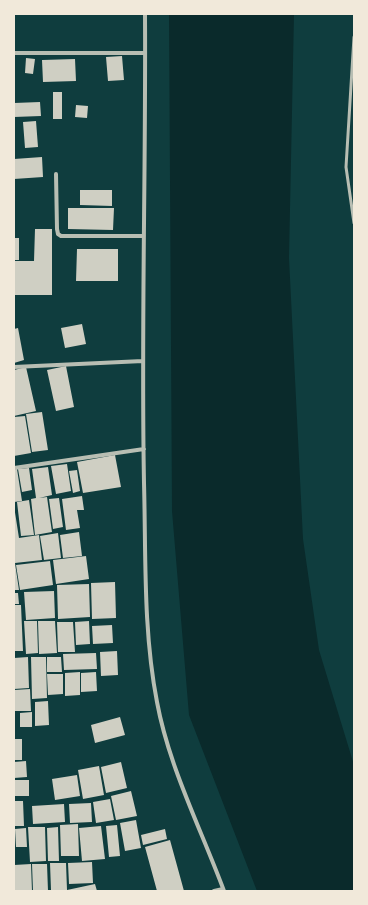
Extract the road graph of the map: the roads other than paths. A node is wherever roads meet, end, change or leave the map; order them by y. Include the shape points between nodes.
1 (145, 14) edge
2 (354, 36) edge
3 (145, 52) junction
4 (14, 53) edge
5 (350, 108) junction
6 (354, 108) edge
7 (56, 174) dead end
8 (354, 223) edge
9 (144, 236) junction
10 (143, 361) junction
11 (14, 367) edge
12 (144, 449) junction
13 (14, 468) edge
14 (223, 890) edge
15 (214, 891) edge

1 - 3 street
2 - 5 lane
3 - 4 street
3 - 9 street
5 - 6 lane
5 - 8 lane via 346,167
7 - 9 street via 58,234
9 - 10 street
10 - 11 street
10 - 12 street
12 - 13 street
12 - 14 street via 147,618 157,704 170,752
14 - 15 street

